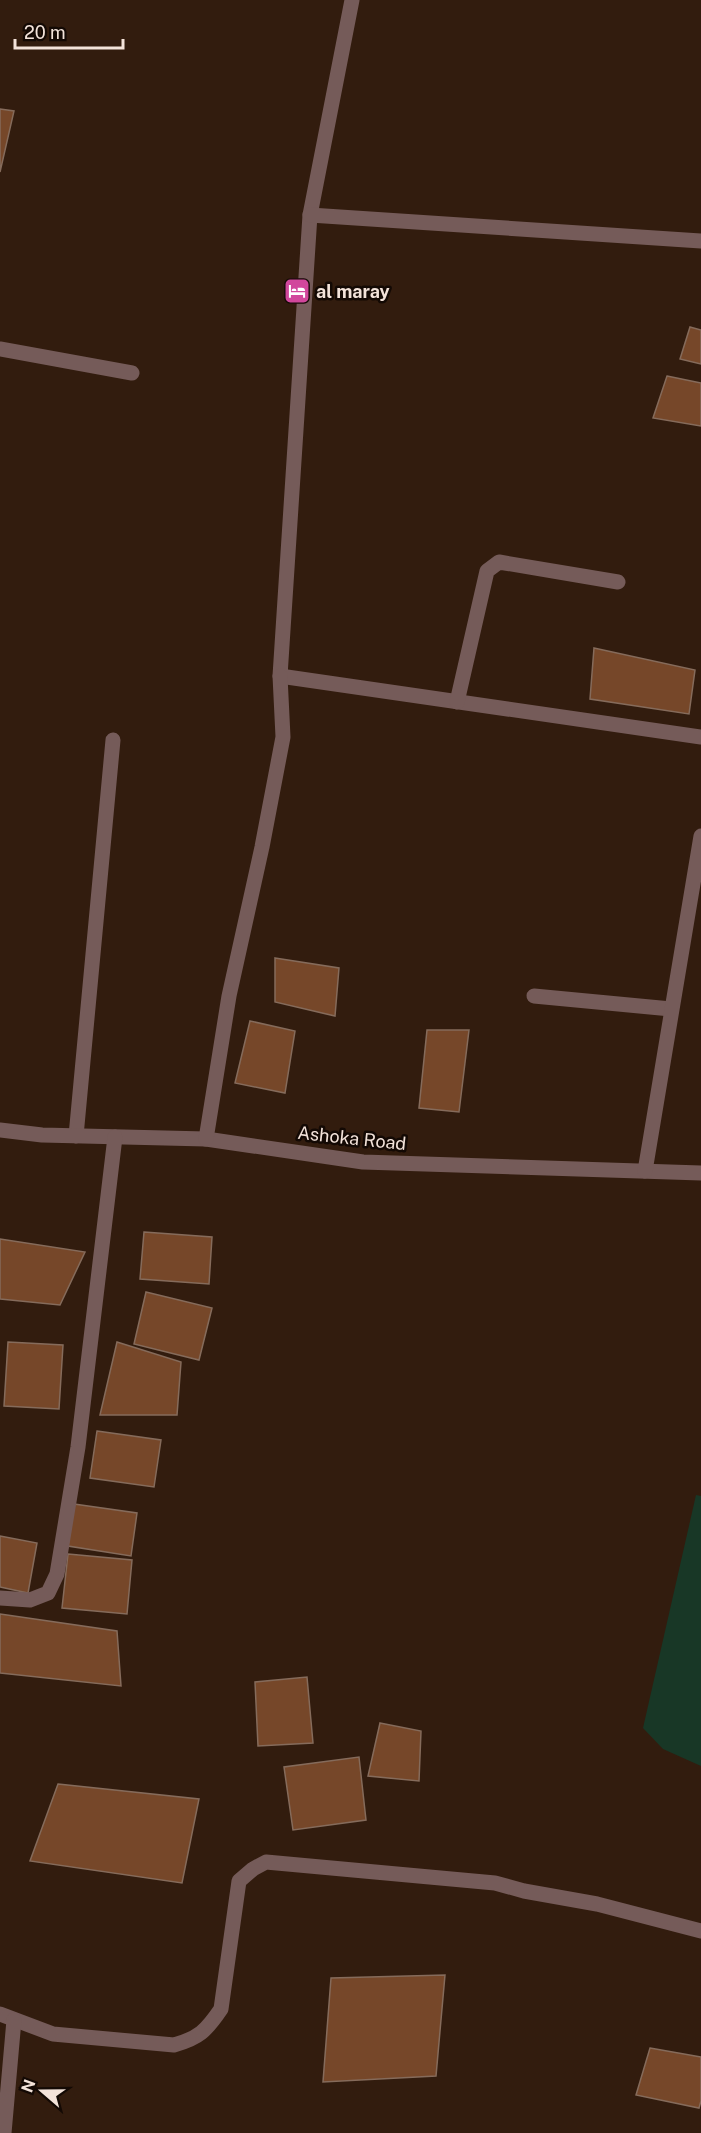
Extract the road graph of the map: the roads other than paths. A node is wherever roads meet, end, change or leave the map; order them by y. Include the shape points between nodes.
1 (352, 0) edge
2 (310, 215) junction
3 (701, 241) edge
4 (0, 349) edge
5 (132, 373) dead end
6 (618, 582) dead end
7 (280, 676) junction
8 (457, 702) junction
9 (701, 737) edge
10 (112, 740) dead end
11 (701, 836) edge
12 (534, 996) dead end
13 (671, 1009) junction
14 (0, 1130) edge
15 (76, 1136) junction
16 (115, 1137) junction
17 (206, 1139) junction
18 (645, 1171) junction
19 (701, 1173) edge
20 (0, 1598) edge
21 (701, 1931) edge
22 (7, 2017) edge
23 (4, 2133) edge

1 - 2 street
2 - 3 street
2 - 7 street
4 - 5 street
6 - 8 street via 499,562 487,571
7 - 8 street
7 - 17 street via 283,737 229,996
8 - 9 street
10 - 15 street
11 - 13 street
12 - 13 street
13 - 18 street
14 - 15 street, Ashoka Road
15 - 16 street, Ashoka Road
16 - 17 street, Ashoka Road
16 - 20 street via 78,1448 57,1574 48,1593 30,1600
17 - 18 street, Ashoka Road via 363,1162
18 - 19 street, Ashoka Road
21 - 22 street via 495,1883 266,1862 239,1881 220,2009 209,2026 192,2040 174,2045 53,2034
22 - 23 street

